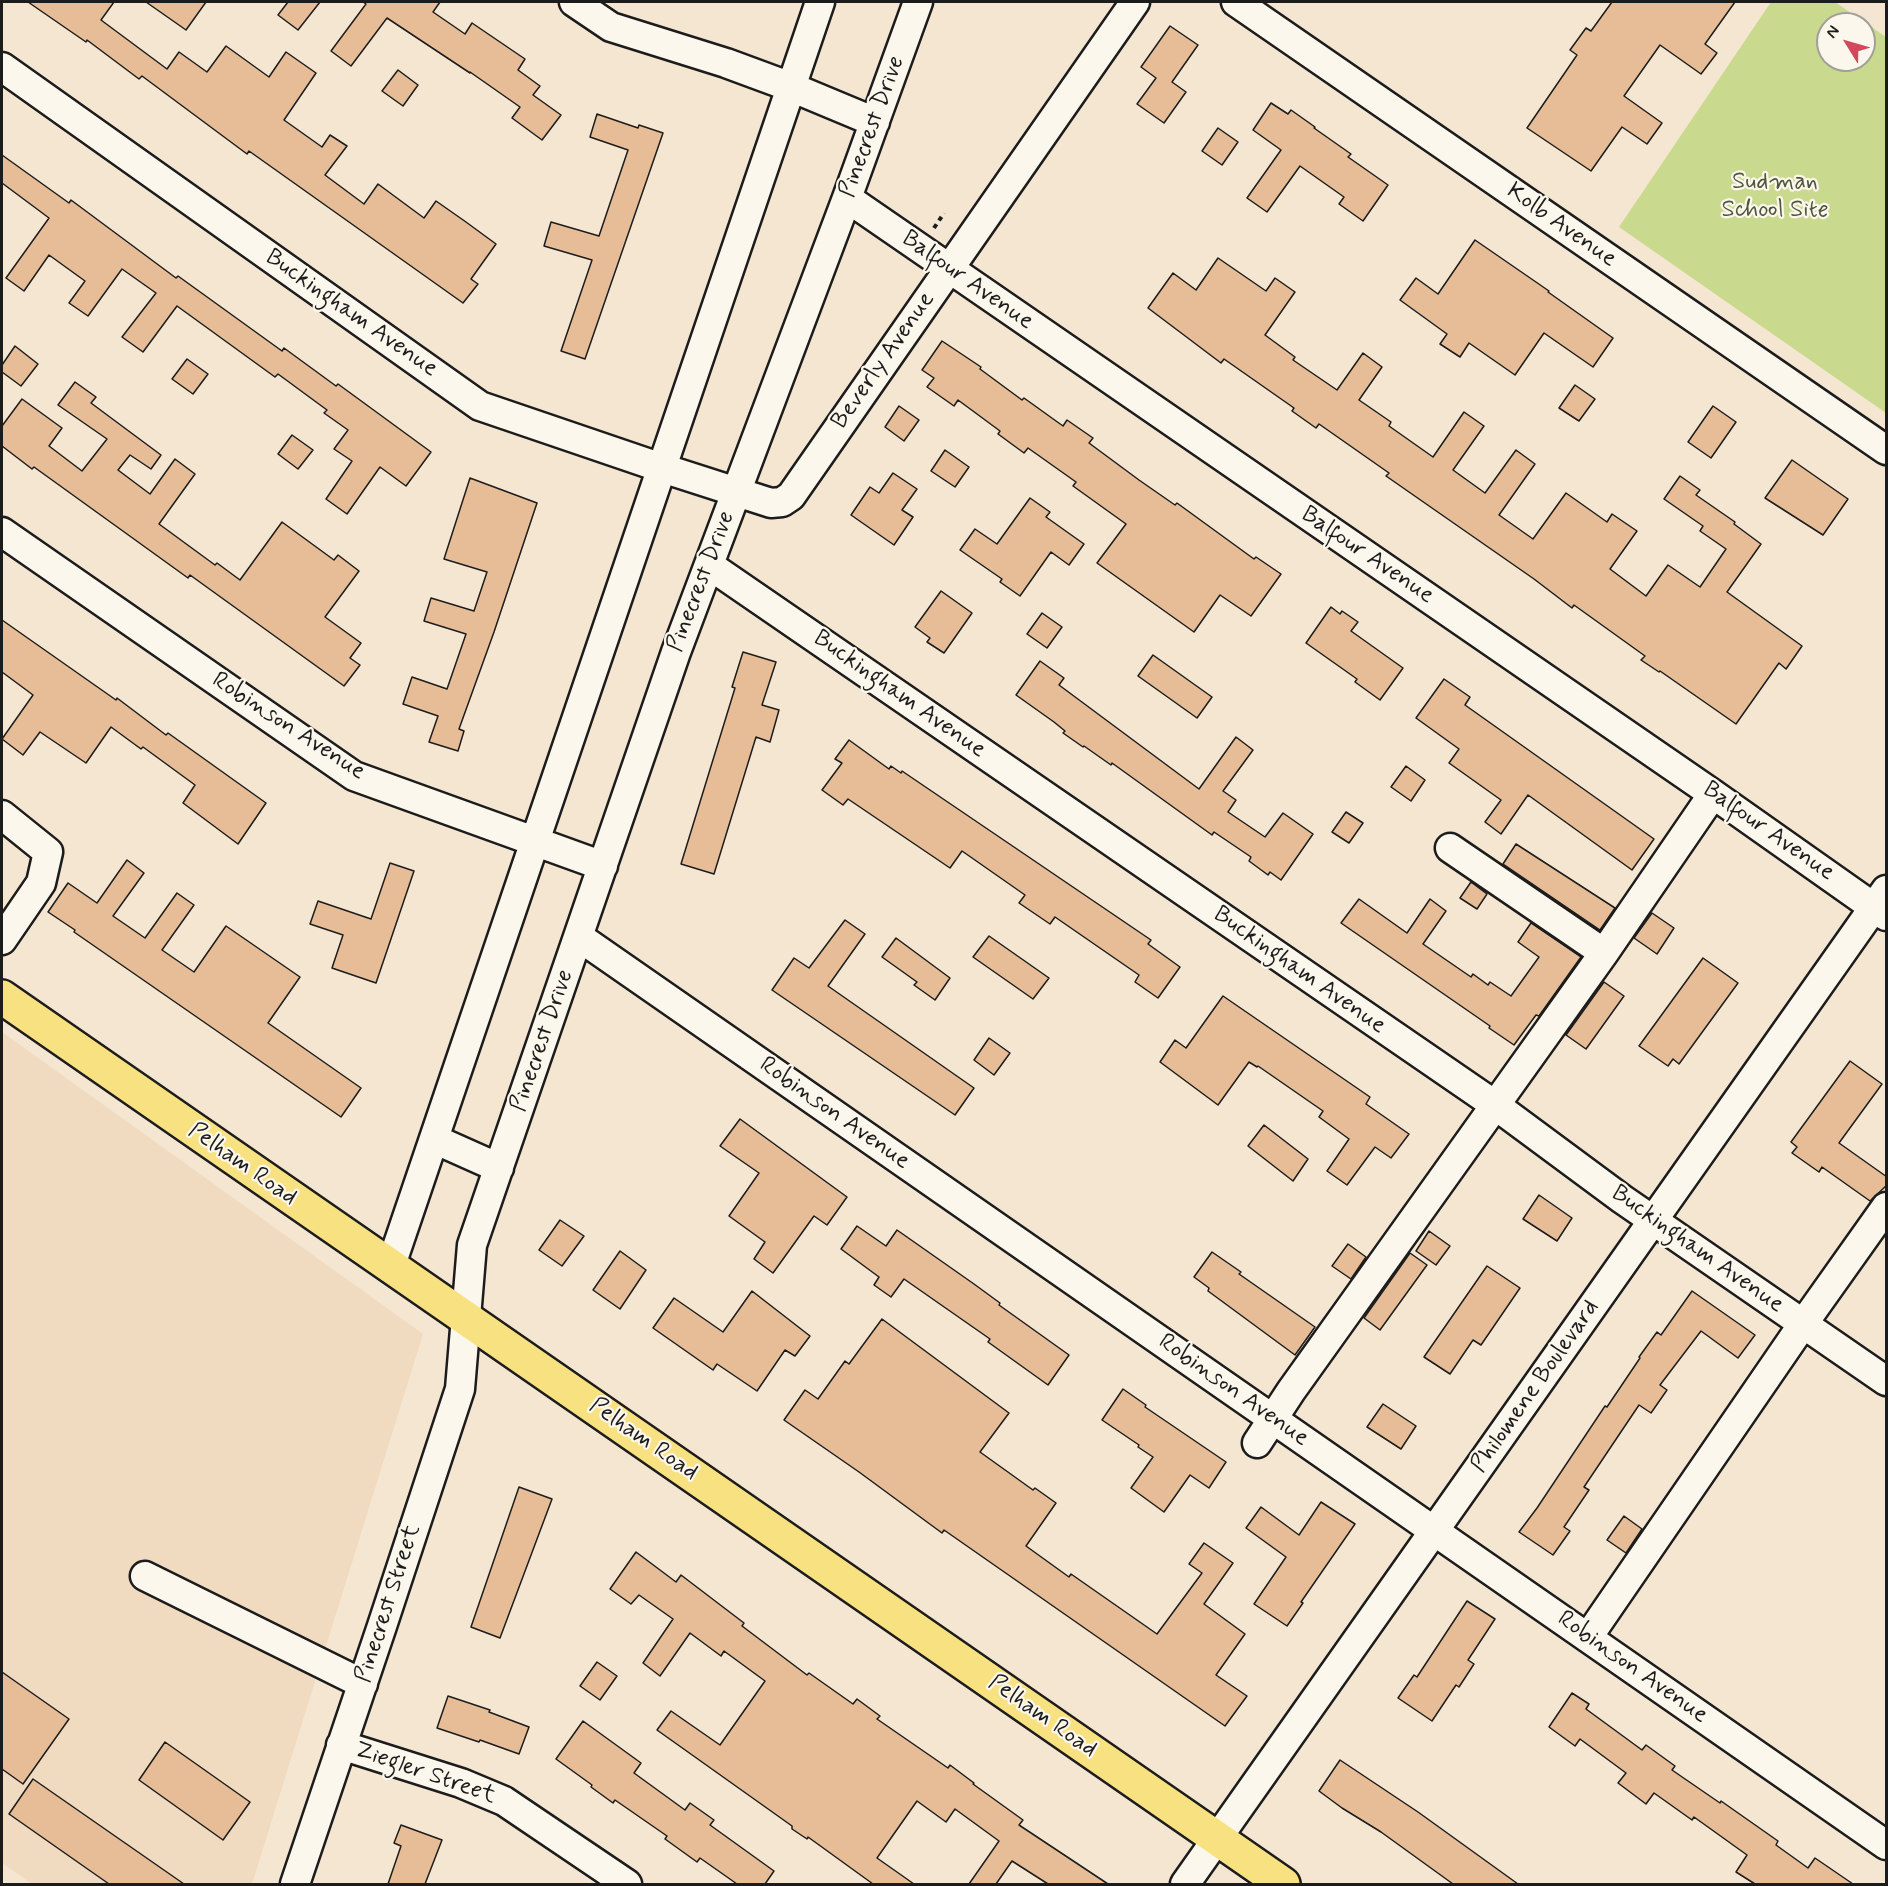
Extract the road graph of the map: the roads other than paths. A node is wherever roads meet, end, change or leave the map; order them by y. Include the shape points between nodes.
1 (574, 2) edge
2 (820, 2) edge
3 (918, 2) edge
4 (1135, 2) edge
5 (1236, 2) edge
6 (2, 67) edge
7 (791, 87) junction
8 (875, 122) junction
9 (847, 198) junction
10 (949, 268) junction
11 (1887, 450) edge
12 (662, 468) junction
13 (736, 493) junction
14 (2, 532) edge
15 (709, 565) junction
16 (1713, 794) junction
17 (2, 815) edge
18 (535, 843) junction
19 (1450, 848) dead end
20 (603, 866) junction
21 (1883, 904) edge
22 (579, 937) junction
23 (2, 940) edge
24 (1604, 953) junction
25 (2, 997) edge
26 (1495, 1105) junction
27 (434, 1139) junction
28 (500, 1168) junction
29 (1887, 1207) edge
30 (1653, 1220) junction
31 (390, 1268) junction
32 (465, 1320) junction
33 (1803, 1324) junction
34 (1887, 1381) edge
35 (1273, 1418) junction
36 (1257, 1443) dead end
37 (1434, 1530) junction
38 (144, 1576) dead end
39 (1587, 1637) junction
40 (363, 1684) junction
41 (341, 1745) junction
42 (1217, 1839) junction
43 (1887, 1845) edge
44 (294, 1884) edge
45 (627, 1884) edge
46 (1185, 1884) edge
47 (1283, 1884) edge

1 - 7 street via 611,27
2 - 7 street
3 - 8 street, Pinecrest Drive
4 - 10 street, Beverly Avenue
5 - 11 street, Kolb Avenue
6 - 12 street, Buckingham Avenue via 480,406
7 - 8 street
7 - 12 street
8 - 9 street, Pinecrest Drive
9 - 10 street, Balfour Avenue
9 - 13 street, Pinecrest Drive
10 - 13 street, Beverly Avenue via 791,496 771,503
10 - 16 street, Balfour Avenue
12 - 13 street, Buckingham Avenue
12 - 18 street
13 - 15 street, Pinecrest Drive
14 - 18 street, Robinson Avenue via 354,776
15 - 20 street, Pinecrest Drive
15 - 26 street, Buckingham Avenue
16 - 21 street, Balfour Avenue
16 - 24 street
17 - 23 street via 48,852 41,883
18 - 20 street, Robinson Avenue
18 - 27 street
19 - 24 street
20 - 22 street, Pinecrest Drive
21 - 30 street, Philomene Boulevard
22 - 28 street, Pinecrest Drive
22 - 35 street, Robinson Avenue
24 - 26 street
25 - 31 main road, Pelham Road
26 - 30 street, Buckingham Avenue
26 - 35 street
27 - 28 street
27 - 31 street
28 - 32 street, Pinecrest Drive via 472,1245
29 - 33 street
30 - 33 street, Buckingham Avenue
30 - 37 street, Philomene Boulevard
31 - 32 main road, Pelham Road
32 - 40 street, Pinecrest Street via 460,1389
32 - 42 main road, Pelham Road
33 - 34 street, Buckingham Avenue
33 - 39 street
35 - 36 street
35 - 37 street, Robinson Avenue
37 - 39 street, Robinson Avenue
37 - 42 street, Philomene Boulevard
38 - 40 street
39 - 43 street, Robinson Avenue
40 - 41 street, Pinecrest Street
41 - 44 street, Pinecrest Street
41 - 45 street, Ziegler Street via 461,1783 504,1801
42 - 46 street, Philomene Boulevard
42 - 47 main road, Pelham Road

